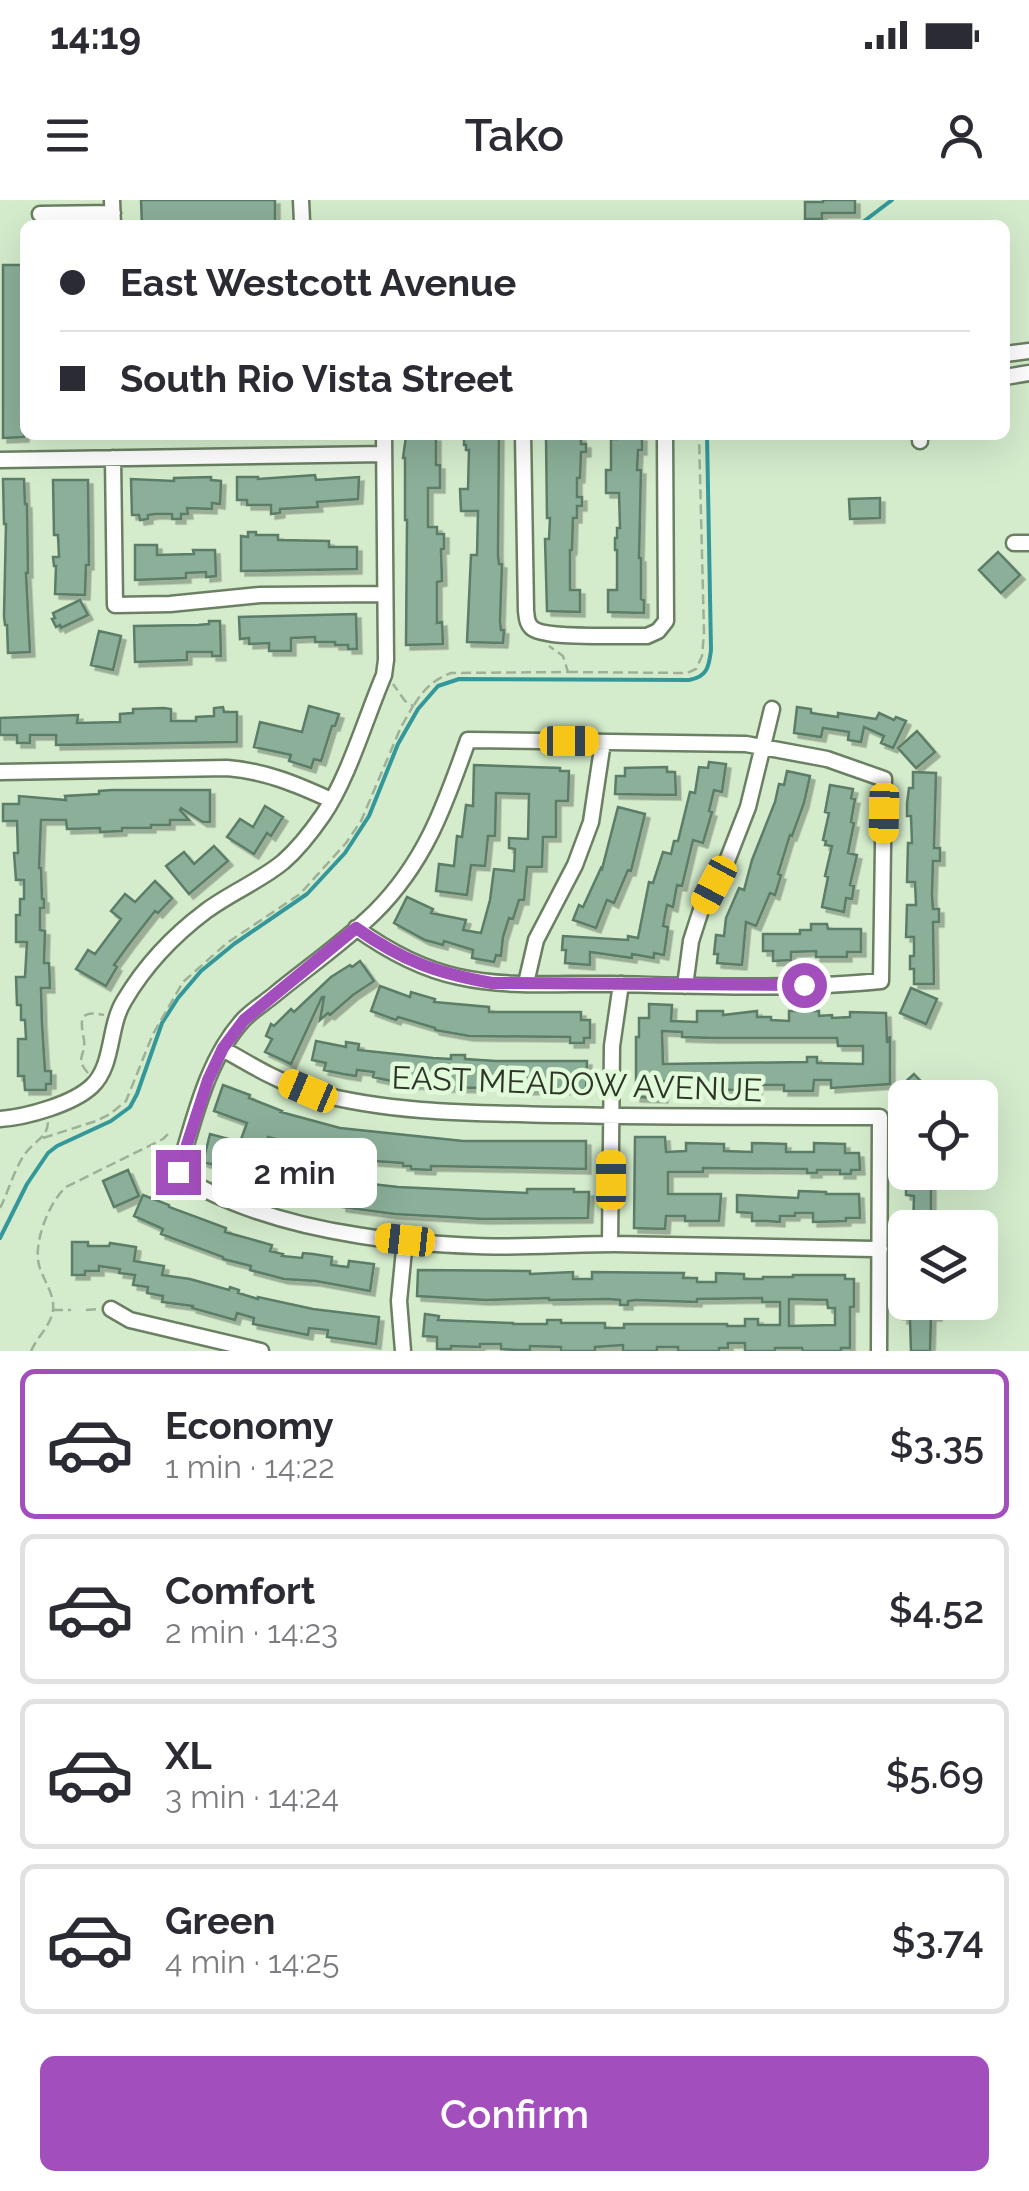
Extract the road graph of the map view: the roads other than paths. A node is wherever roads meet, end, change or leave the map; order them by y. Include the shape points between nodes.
1 (112, 213) edge
2 (40, 214) dead end
3 (384, 440) edge
4 (524, 440) edge
5 (665, 440) edge
6 (384, 454) junction
7 (112, 458) junction
8 (0, 460) edge
9 (385, 594) junction
10 (772, 709) dead end
11 (603, 742) junction
12 (763, 746) junction
13 (0, 772) edge
14 (332, 800) junction
15 (356, 928) junction
16 (526, 983) junction
17 (620, 984) junction
18 (685, 986) junction
19 (223, 1048) junction
20 (611, 1116) junction
21 (0, 1119) edge
22 (405, 1240) junction
23 (610, 1244) junction
24 (880, 1249) junction
25 (111, 1309) dead end
26 (261, 1351) edge
27 (403, 1351) edge
28 (879, 1351) edge

1 - 2 street
3 - 6 street
4 - 5 street via 526,611 532,628 549,635 647,636 666,621
6 - 7 street
6 - 9 street
7 - 8 street
7 - 9 street via 115,605
9 - 14 street via 382,678
10 - 12 street
11 - 12 street
11 - 15 street via 468,740 424,850
11 - 16 street via 591,822 536,940
12 - 18 street via 748,807 701,910
12 - 18 street via 884,779 881,981
13 - 14 street via 250,770
14 - 21 street via 284,861 178,932 124,1000 96,1082 74,1098
15 - 16 street via 419,966 492,983
15 - 19 street via 244,1020
16 - 17 street
17 - 18 street
17 - 20 street
19 - 20 street, EAST MEADOW AVENUE via 308,1091 365,1104
19 - 22 street via 178,1172 273,1217
20 - 23 street
20 - 24 street, EAST MEADOW AVENUE via 880,1118
22 - 23 street
22 - 27 street
23 - 24 street
24 - 28 street
25 - 26 street via 130,1320

